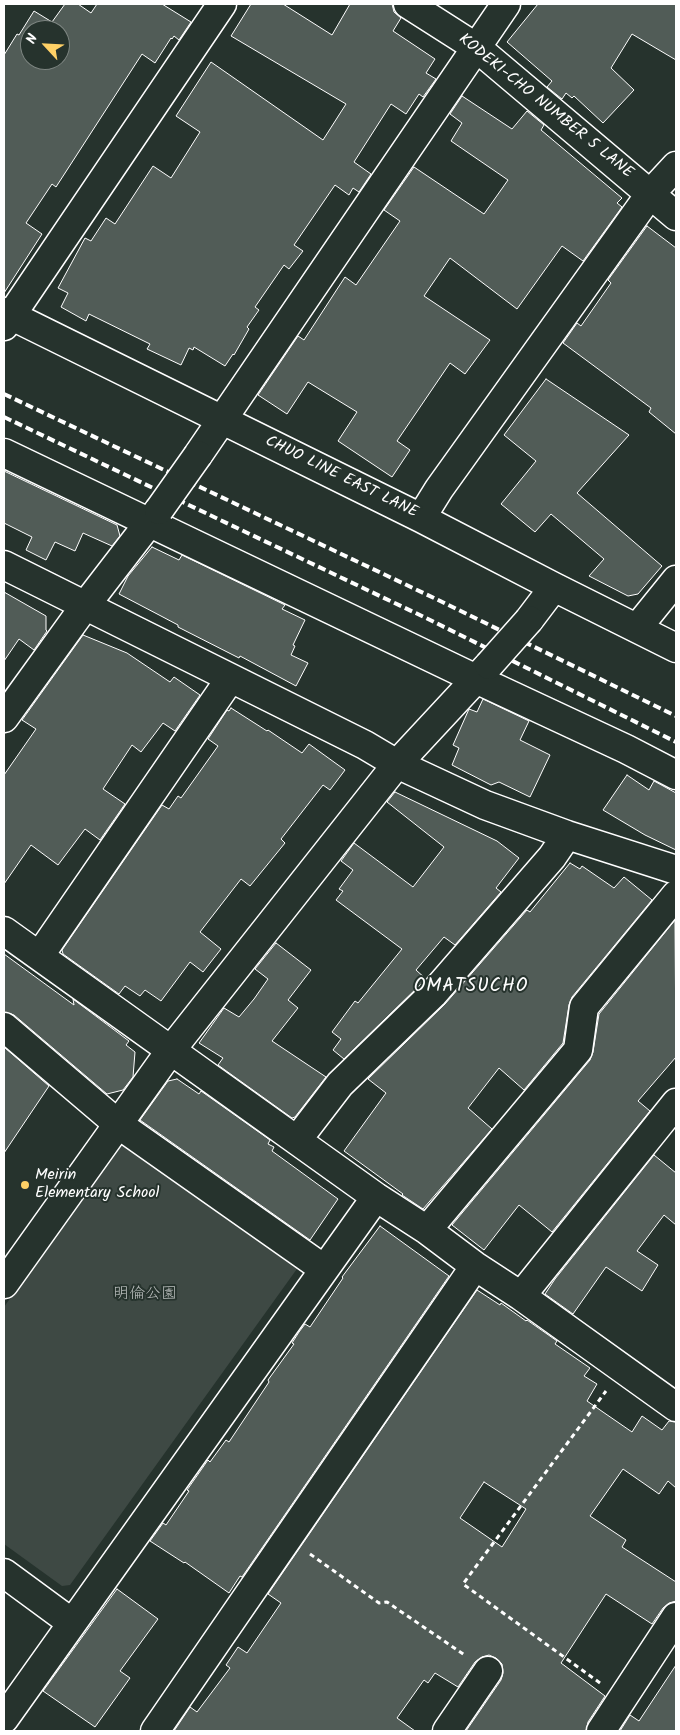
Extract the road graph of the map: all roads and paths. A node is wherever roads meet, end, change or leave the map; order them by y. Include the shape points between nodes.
1 (222, 4) edge
2 (408, 4) edge
3 (506, 4) edge
4 (477, 48) junction
5 (676, 166) edge
6 (651, 193) junction
7 (676, 216) edge
8 (6, 318) edge
9 (221, 419) junction
10 (4, 453) edge
11 (154, 516) junction
12 (421, 518) junction
13 (4, 565) edge
14 (676, 580) edge
15 (554, 587) junction
16 (85, 606) junction
17 (638, 628) junction
18 (676, 648) edge
19 (482, 672) junction
20 (230, 679) junction
21 (4, 718) edge
22 (397, 764) junction
23 (676, 775) edge
24 (567, 835) junction
25 (676, 870) edge
26 (676, 895) edge
27 (4, 930) edge
28 (40, 955) junction
29 (4, 1027) edge
30 (171, 1050) junction
31 (676, 1103) edge
32 (118, 1124) junction
33 (297, 1140) junction
34 (376, 1197) junction
35 (427, 1230) junction
36 (475, 1266) junction
37 (324, 1269) junction
38 (4, 1284) edge
39 (521, 1296) junction
40 (623, 1368) junction
41 (676, 1407) edge
42 (289, 1539) junction
43 (4, 1572) edge
44 (676, 1617) edge
45 (72, 1622) junction
46 (488, 1671) joint
47 (622, 1698) junction
48 (4, 1719) edge
49 (155, 1731) edge
50 (447, 1731) edge
51 (601, 1731) edge

1 - 8 street
2 - 4 street, KODEKI-CHO NUMBER 5 LANE
3 - 4 street
4 - 6 street, KODEKI-CHO NUMBER 5 LANE
4 - 9 street
5 - 6 street
6 - 7 street, KODEKI-CHO NUMBER 5 LANE
6 - 12 street via 444,481
8 - 9 street, CHUO LINE EAST LANE
9 - 11 street, bridge
9 - 12 street, CHUO LINE EAST LANE
10 - 11 street
11 - 16 street
11 - 19 street
12 - 15 street, CHUO LINE EAST LANE
13 - 16 street
14 - 17 street
15 - 17 street, CHUO LINE EAST LANE
15 - 19 street, bridge
16 - 20 street
16 - 21 street
17 - 18 street, CHUO LINE EAST LANE
19 - 22 street
19 - 23 street
20 - 22 street
20 - 28 street
22 - 24 street via 485,805
22 - 30 street
24 - 25 street
24 - 33 street via 552,857 433,994 340,1084
26 - 35 street via 584,1007 578,1050
27 - 28 street
28 - 30 street
29 - 32 street
30 - 32 street
30 - 33 street
31 - 39 street
32 - 37 street
32 - 38 street
33 - 34 street
34 - 35 street
34 - 37 street
35 - 36 street
36 - 39 street
36 - 42 street
37 - 45 street
39 - 40 street
40 - 41 street
40 - 47 path via 463,1584
42 - 46 path via 379,1603 387,1602
42 - 49 street
43 - 45 street
44 - 47 street
45 - 48 street
46 - 50 street
47 - 51 street

